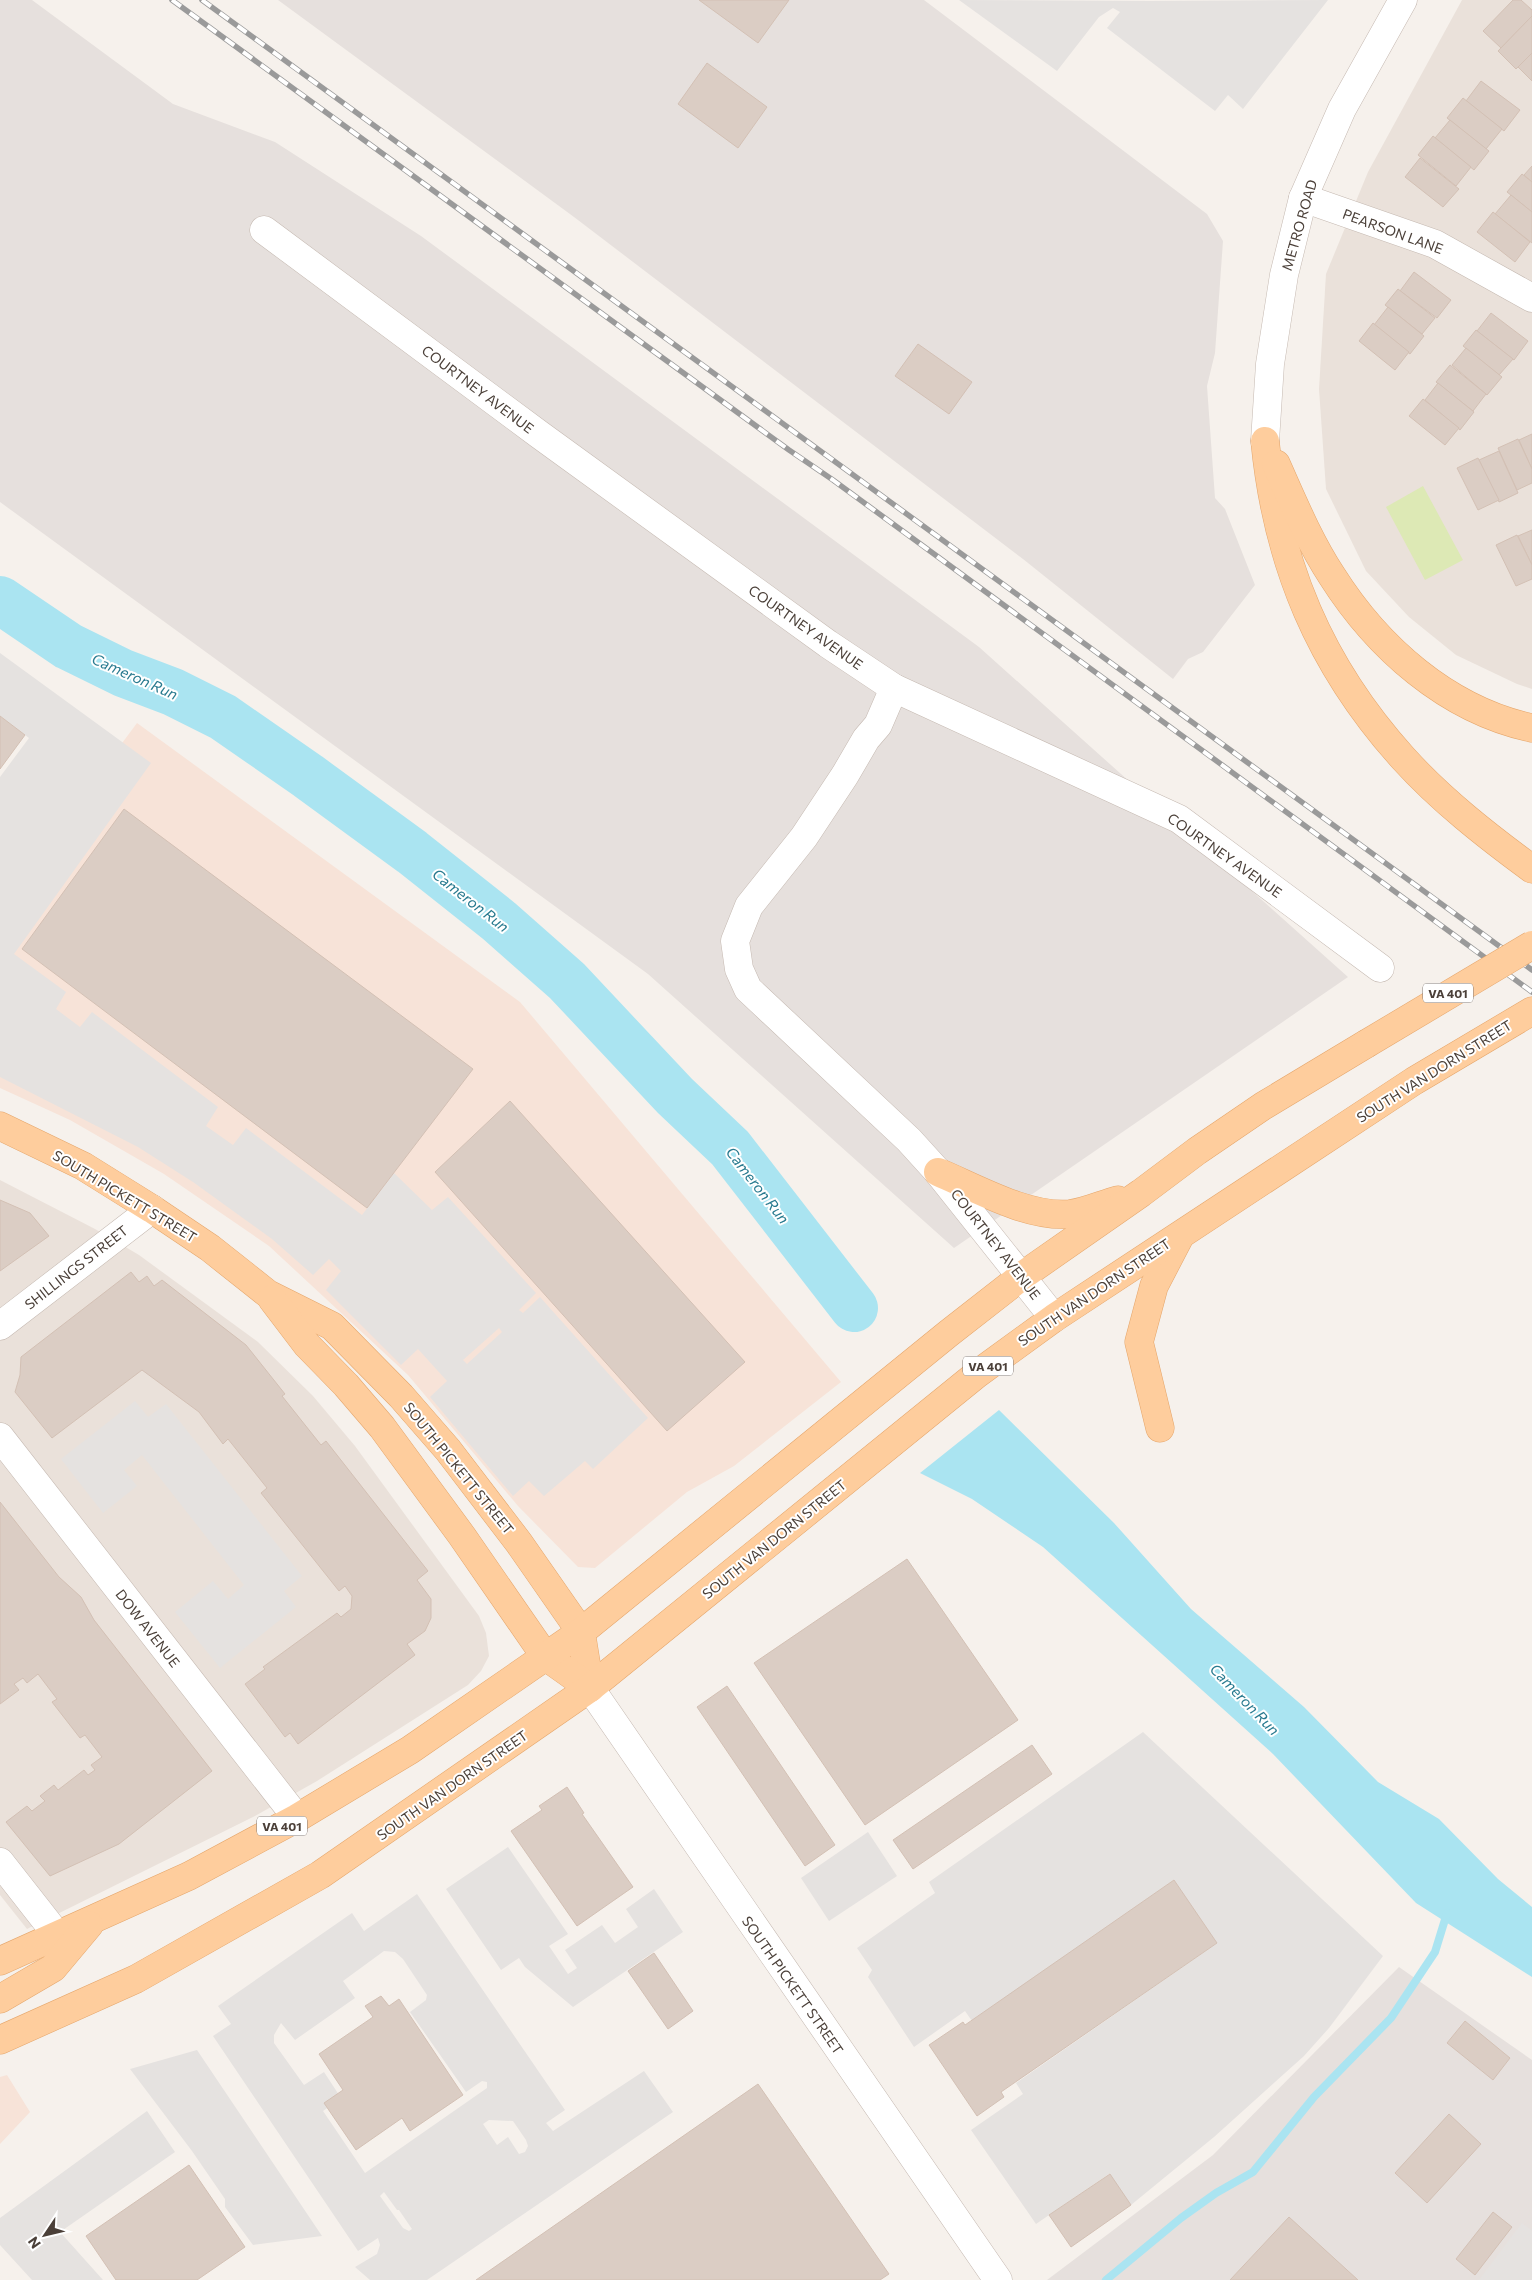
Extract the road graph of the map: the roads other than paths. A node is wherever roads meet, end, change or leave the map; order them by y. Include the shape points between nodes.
1 (1403, 0) edge
2 (1304, 198) junction
3 (264, 230) dead end
4 (1532, 298) edge
5 (1265, 441) junction
6 (894, 688) junction
7 (1532, 728) edge
8 (1532, 869) edge
9 (1532, 945) edge
10 (1380, 968) dead end
11 (1532, 1011) edge
12 (0, 1126) edge
13 (938, 1172) junction
14 (1141, 1193) junction
15 (152, 1209) junction
16 (1182, 1232) junction
17 (1022, 1276) junction
18 (268, 1294) junction
19 (1054, 1318) junction
20 (0, 1326) edge
21 (1160, 1428) dead end
22 (0, 1437) edge
23 (580, 1632) junction
24 (545, 1656) junction
25 (590, 1688) junction
26 (297, 1818) junction
27 (0, 1862) edge
28 (93, 1920) junction
29 (58, 1936) junction
30 (0, 1960) edge
31 (0, 1999) edge
32 (0, 2040) edge
33 (998, 2280) edge

1 - 2 street, METRO ROAD via 1342,109
2 - 4 street, PEARSON LANE via 1435,244
2 - 5 street, METRO ROAD via 1284,275 1270,364
3 - 6 street, COURTNEY AVENUE via 540,435 828,644
5 - 7 main road via 1310,537 1358,615 1389,648 1451,696 1515,724
5 - 8 main road via 1276,522 1297,588 1340,675 1403,758 1441,796
6 - 10 street, COURTNEY AVENUE via 1179,819
6 - 13 street, COURTNEY AVENUE via 878,725 866,739 846,775 804,836 749,906 735,941 739,969 748,989 909,1140
9 - 14 main road, VA 401, bridge via 1263,1106
11 - 16 main road, SOUTH VAN DORN STREET / VA 401 via 1414,1081
12 - 15 main road, SOUTH PICKETT STREET via 83,1166
13 - 14 main road via 1007,1202 1052,1214 1072,1214
13 - 17 street, COURTNEY AVENUE
14 - 17 main road, VA 401
15 - 18 main road, SOUTH PICKETT STREET via 210,1248
15 - 20 street, SHILLINGS STREET
16 - 19 main road, SOUTH VAN DORN STREET / VA 401
16 - 21 main road via 1154,1286 1138,1342
17 - 19 street, COURTNEY AVENUE
17 - 23 main road, VA 401
18 - 23 main road, SOUTH PICKETT STREET via 332,1326 401,1396 454,1458 519,1543
18 - 24 main road, SOUTH PICKETT STREET via 307,1345 382,1428
19 - 25 main road, SOUTH VAN DORN STREET / VA 401 via 977,1374
22 - 26 street, DOW AVENUE
23 - 24 main road, VA 401
23 - 25 main road, SOUTH PICKETT STREET
24 - 25 main road, SOUTH PICKETT STREET
24 - 26 main road, VA 401 via 410,1750
25 - 32 main road, SOUTH VAN DORN STREET / VA 401 via 320,1875 136,1979
25 - 33 street, SOUTH PICKETT STREET
26 - 28 main road, VA 401 via 189,1876
27 - 29 street
28 - 29 main road, VA 401
28 - 31 main road via 53,1968
29 - 30 main road, VA 401

